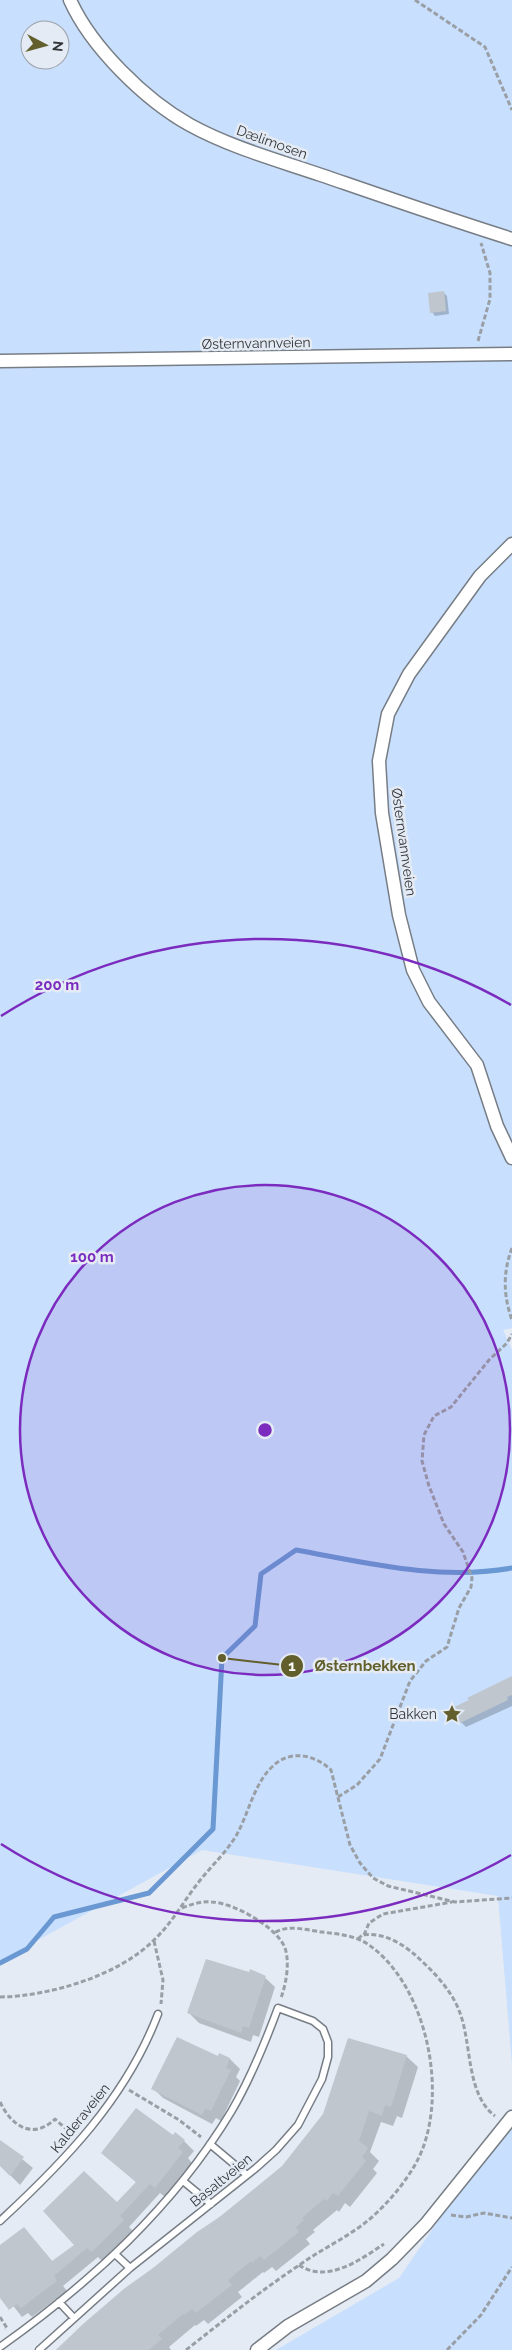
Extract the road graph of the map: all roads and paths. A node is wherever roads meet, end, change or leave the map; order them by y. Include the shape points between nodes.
1 (70, 0) edge
2 (415, 0) edge
3 (512, 110) edge
4 (476, 228) junction
5 (512, 239) edge
6 (512, 354) edge
7 (473, 355) junction
8 (0, 361) edge
9 (512, 544) edge
10 (512, 1158) edge
11 (512, 1248) edge
12 (512, 1320) edge
13 (512, 1334) edge
14 (338, 1797) junction
15 (512, 1898) edge
16 (455, 1902) junction
17 (181, 1908) junction
18 (274, 1933) junction
19 (364, 1935) junction
20 (358, 1939) junction
21 (154, 1941) junction
22 (284, 1990) dead end
23 (0, 1997) edge
24 (158, 2014) joint
25 (122, 2085) junction
26 (0, 2102) edge
27 (510, 2121) edge
28 (62, 2124) dead end
29 (200, 2136) dead end
30 (210, 2144) junction
31 (247, 2175) junction
32 (183, 2182) junction
33 (211, 2204) junction
34 (448, 2215) dead end
35 (512, 2218) edge
36 (0, 2221) edge
37 (388, 2242) dead end
38 (115, 2254) junction
39 (299, 2265) junction
40 (512, 2267) edge
41 (130, 2268) junction
42 (59, 2302) junction
43 (0, 2317) edge
44 (73, 2317) junction
45 (6, 2326) dead end
46 (0, 2347) edge
47 (38, 2350) edge
48 (186, 2350) edge
49 (257, 2350) edge
50 (447, 2350) edge

1 - 4 street, Dælimosen via 106,54 150,96 189,124 225,141
2 - 3 path via 485,47
4 - 5 street, Dælimosen
4 - 7 path via 490,273 490,290 485,321
6 - 7 street, Østernvannveien
7 - 8 street, Østernvannveien
9 - 10 street, Østernvannveien via 480,576 409,674 388,714 379,761 382,813 399,915 413,970 429,1002 477,1065 497,1126
11 - 12 path via 504,1276
13 - 14 path via 451,1407 434,1416 424,1435 422,1461 437,1509 464,1552 472,1578 471,1588 459,1608 446,1647 426,1661 410,1681 380,1759 357,1785
14 - 16 path via 350,1845 373,1878 388,1886
14 - 17 path via 331,1770 319,1760 297,1756 275,1764 260,1784 229,1848 199,1881
15 - 16 path
16 - 19 path via 383,1914 369,1924
17 - 18 path via 197,1902 216,1902 242,1912
17 - 21 path
18 - 20 path via 284,1928 296,1928
18 - 22 path via 286,1952
19 - 20 path
19 - 27 path via 401,1944 428,1967 448,1991 463,2020 480,2098 487,2110
20 - 39 path via 390,1966 410,1996 430,2063 432,2115 416,2163 386,2203 370,2219
21 - 23 path via 115,1967 83,1981 37,1994
21 - 24 path via 163,1980
24 - 25 lane, Kalderaveien via 134,2067
25 - 29 path
25 - 36 lane, Kalderaveien via 104,2112 57,2166
26 - 28 path via 7,2117 23,2127 41,2128 55,2119
27 - 49 street via 469,2167 426,2224 392,2259 366,2281 300,2318
30 - 31 lane
30 - 31 lane, Basaltveien via 246,2083 278,2008 319,2025 328,2042 328,2057 315,2096 276,2150
30 - 32 lane
31 - 33 lane, Basaltveien
32 - 33 lane
32 - 38 lane
33 - 41 lane, Basaltveien
34 - 35 path via 466,2217 484,2213
37 - 39 path via 331,2272 311,2272
38 - 41 lane
38 - 42 lane
39 - 48 path
40 - 50 path via 481,2315
41 - 44 lane, Basaltveien
42 - 44 lane
42 - 46 lane
43 - 45 path
44 - 47 lane, Basaltveien

